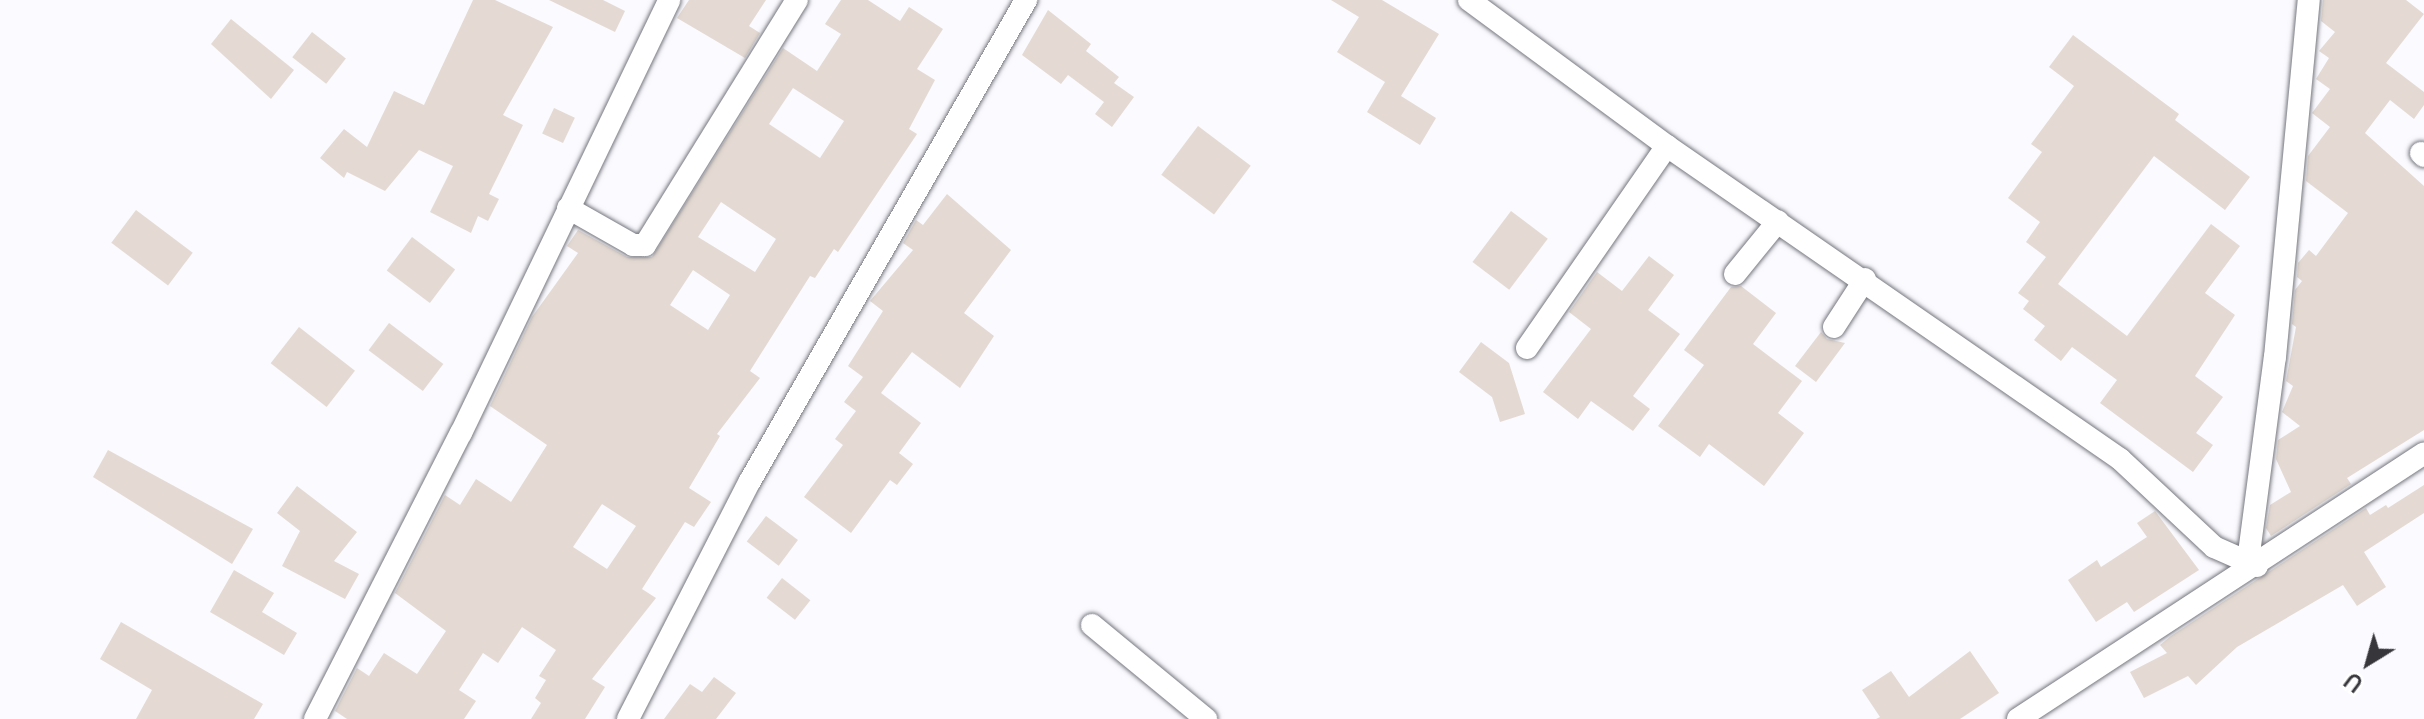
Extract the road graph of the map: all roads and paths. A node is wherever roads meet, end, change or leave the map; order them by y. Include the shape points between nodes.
1 (669, 0) edge
2 (797, 0) edge
3 (1026, 0) edge
4 (1469, 0) edge
5 (2309, 0) edge
6 (1667, 146) junction
7 (568, 208) junction
8 (1778, 221) junction
9 (1735, 274) dead end
10 (1865, 279) junction
11 (1834, 327) dead end
12 (1527, 348) dead end
13 (2424, 453) edge
14 (2253, 564) junction
15 (1092, 625) dead end
16 (315, 719) edge
17 (628, 719) edge
18 (1206, 719) edge
19 (2018, 719) edge

1 - 7 street
2 - 7 street via 645,245 633,245
3 - 17 street via 757,467
4 - 6 street
5 - 14 street
6 - 8 street
6 - 12 street
7 - 16 street
8 - 9 street
8 - 10 street
10 - 11 street
10 - 14 street via 2130,466 2214,547
13 - 14 street
14 - 19 street
15 - 18 street

